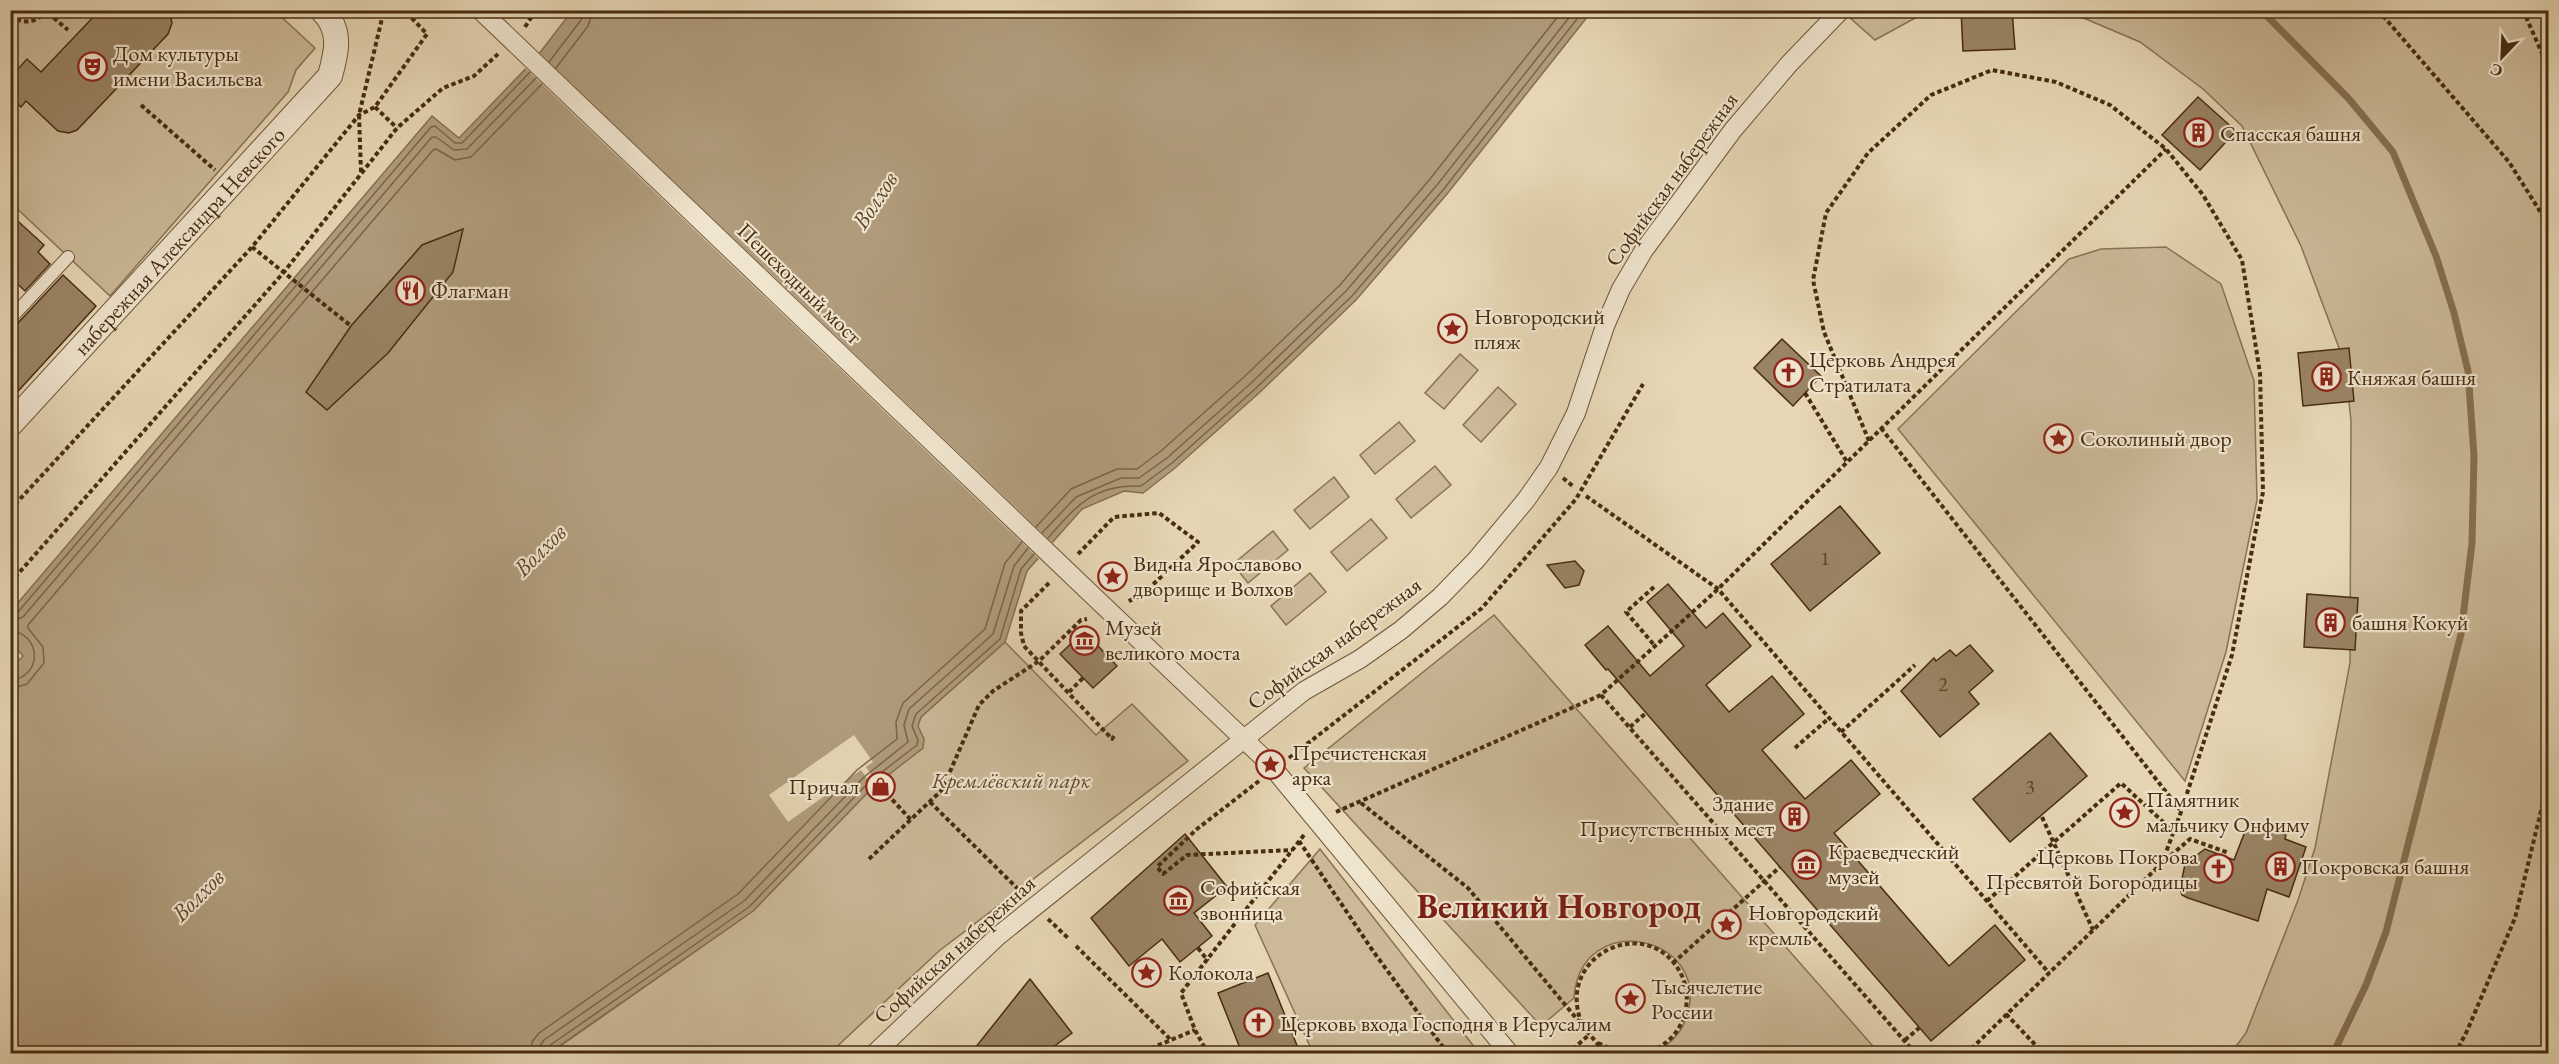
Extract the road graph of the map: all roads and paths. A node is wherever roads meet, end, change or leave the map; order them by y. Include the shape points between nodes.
1 (322, 10) edge
2 (384, 10) edge
3 (404, 10) edge
4 (480, 10) edge
5 (536, 10) edge
6 (1841, 10) edge
7 (2378, 10) edge
8 (2523, 10) edge
9 (47, 12) edge
10 (10, 16) edge
11 (68, 30) dead end
12 (523, 30) dead end
13 (499, 53) dead end
14 (2548, 66) edge
15 (141, 105) dead end
16 (375, 107) junction
17 (359, 115) junction
18 (397, 128) junction
19 (2166, 149) junction
20 (361, 172) junction
21 (232, 184) junction
22 (2548, 224) edge
23 (252, 247) junction
24 (68, 257) dead end
25 (284, 272) junction
26 (13, 312) edge
27 (351, 326) dead end
28 (1805, 393) dead end
29 (10, 425) edge
30 (1881, 428) junction
31 (1869, 441) junction
32 (1847, 462) junction
33 (1586, 496) dead end
34 (10, 510) edge
35 (1198, 542) dead end
36 (10, 583) edge
37 (1654, 586) dead end
38 (1718, 589) junction
39 (1143, 594) dead end
40 (1081, 620) dead end
41 (1654, 646) junction
42 (1039, 661) junction
43 (1916, 665) dead end
44 (1083, 678) dead end
45 (1069, 692) junction
46 (1601, 695) junction
47 (1646, 713) dead end
48 (1829, 718) junction
49 (1630, 727) junction
50 (1841, 732) junction
51 (1114, 736) dead end
52 (1244, 738) junction
53 (1794, 748) dead end
54 (2548, 782) edge
55 (877, 783) dead end
56 (930, 802) junction
57 (1361, 803) junction
58 (2181, 812) junction
59 (2042, 817) dead end
60 (911, 820) junction
61 (1316, 820) junction
62 (2174, 832) junction
63 (1299, 841) junction
64 (2054, 842) junction
65 (1292, 850) junction
66 (2229, 853) dead end
67 (869, 860) dead end
68 (2162, 862) junction
69 (1780, 867) dead end
70 (1163, 874) dead end
71 (1765, 880) junction
72 (1987, 901) junction
73 (1035, 906) junction
74 (2092, 930) junction
75 (1069, 939) dead end
76 (1076, 946) dead end
77 (1198, 948) dead end
78 (1208, 961) junction
79 (1673, 963) junction
80 (2049, 973) junction
81 (2006, 1014) junction
82 (1919, 1028) dead end
83 (1195, 1030) junction
84 (1591, 1036) junction
85 (1170, 1040) junction
86 (1905, 1040) junction
87 (874, 1053) edge
88 (1137, 1053) edge
89 (1208, 1053) edge
90 (1448, 1053) edge
91 (1510, 1053) edge
92 (1567, 1053) edge
93 (1606, 1053) edge
94 (1622, 1053) edge
95 (1641, 1053) edge
96 (1916, 1053) edge
97 (1966, 1053) edge
98 (2044, 1053) edge
99 (2455, 1053) edge

1 - 21 street, набережная Александра Невского via 332,21 338,50 330,75
2 - 17 path
3 - 16 path via 427,34
4 - 52 street, Пешеходный мост, bridge
5 - 12 path
6 - 52 street, Софийская набережная via 1733,130 1644,250 1605,326 1576,413 1549,467 1526,500 1469,567 1401,630 1360,660 1304,691
7 - 22 path via 2509,162
8 - 14 path
9 - 10 path via 30,22
9 - 11 path
13 - 18 path via 474,76 443,87
15 - 21 path
16 - 17 path
16 - 18 path
17 - 20 path
17 - 23 path
18 - 20 path
19 - 30 path
19 - 31 path via 2110,105 2056,82 1992,70 1931,95 1868,153 1826,213 1813,280 1824,332
19 - 58 path via 2203,195 2242,260 2261,385 2263,492 2232,655
20 - 25 path
21 - 29 street, набережная Александра Невского
23 - 25 path
23 - 34 path
24 - 26 lane
25 - 27 path
25 - 36 path
28 - 32 path
30 - 31 path
30 - 58 path
31 - 32 path
32 - 38 path
33 - 38 path
35 - 39 path
37 - 41 path via 1626,612
38 - 41 path
38 - 48 path
40 - 42 path
41 - 46 path
42 - 45 path
42 - 56 path via 993,691 979,705 942,790
43 - 50 path
44 - 45 path
45 - 51 path via 1112,739
46 - 49 path
46 - 57 path
47 - 49 path
48 - 50 path
48 - 53 path
49 - 71 path
50 - 72 path
52 - 61 street, Пешеходный мост
52 - 73 street, Софийская набережная
54 - 99 path via 2515,918
55 - 60 path
56 - 60 path
56 - 73 path
57 - 61 path
57 - 84 path via 1468,888
58 - 62 path
59 - 64 path
60 - 67 path
61 - 63 path
61 - 91 street, Пешеходный мост
62 - 64 path via 2121,783
62 - 68 path
63 - 65 path
63 - 90 path
64 - 72 path
64 - 74 path
65 - 70 path via 1187,855
65 - 78 path
66 - 68 path via 2190,839
68 - 74 path
69 - 71 path
71 - 79 path
71 - 86 path
72 - 80 path
73 - 75 path
73 - 87 street, Софийская набережная
74 - 80 path
76 - 85 path
77 - 78 path
78 - 83 path via 1182,993
79 - 84 path via 1652,947 1635,944 1609,948 1594,958 1583,972 1576,997 1581,1023
79 - 95 path via 1686,988 1684,1016 1669,1040
80 - 81 path
81 - 97 path
81 - 98 path
82 - 86 path
83 - 85 path
83 - 89 path
84 - 92 path
84 - 93 path
84 - 94 path via 1607,1049
85 - 88 path
86 - 96 path

